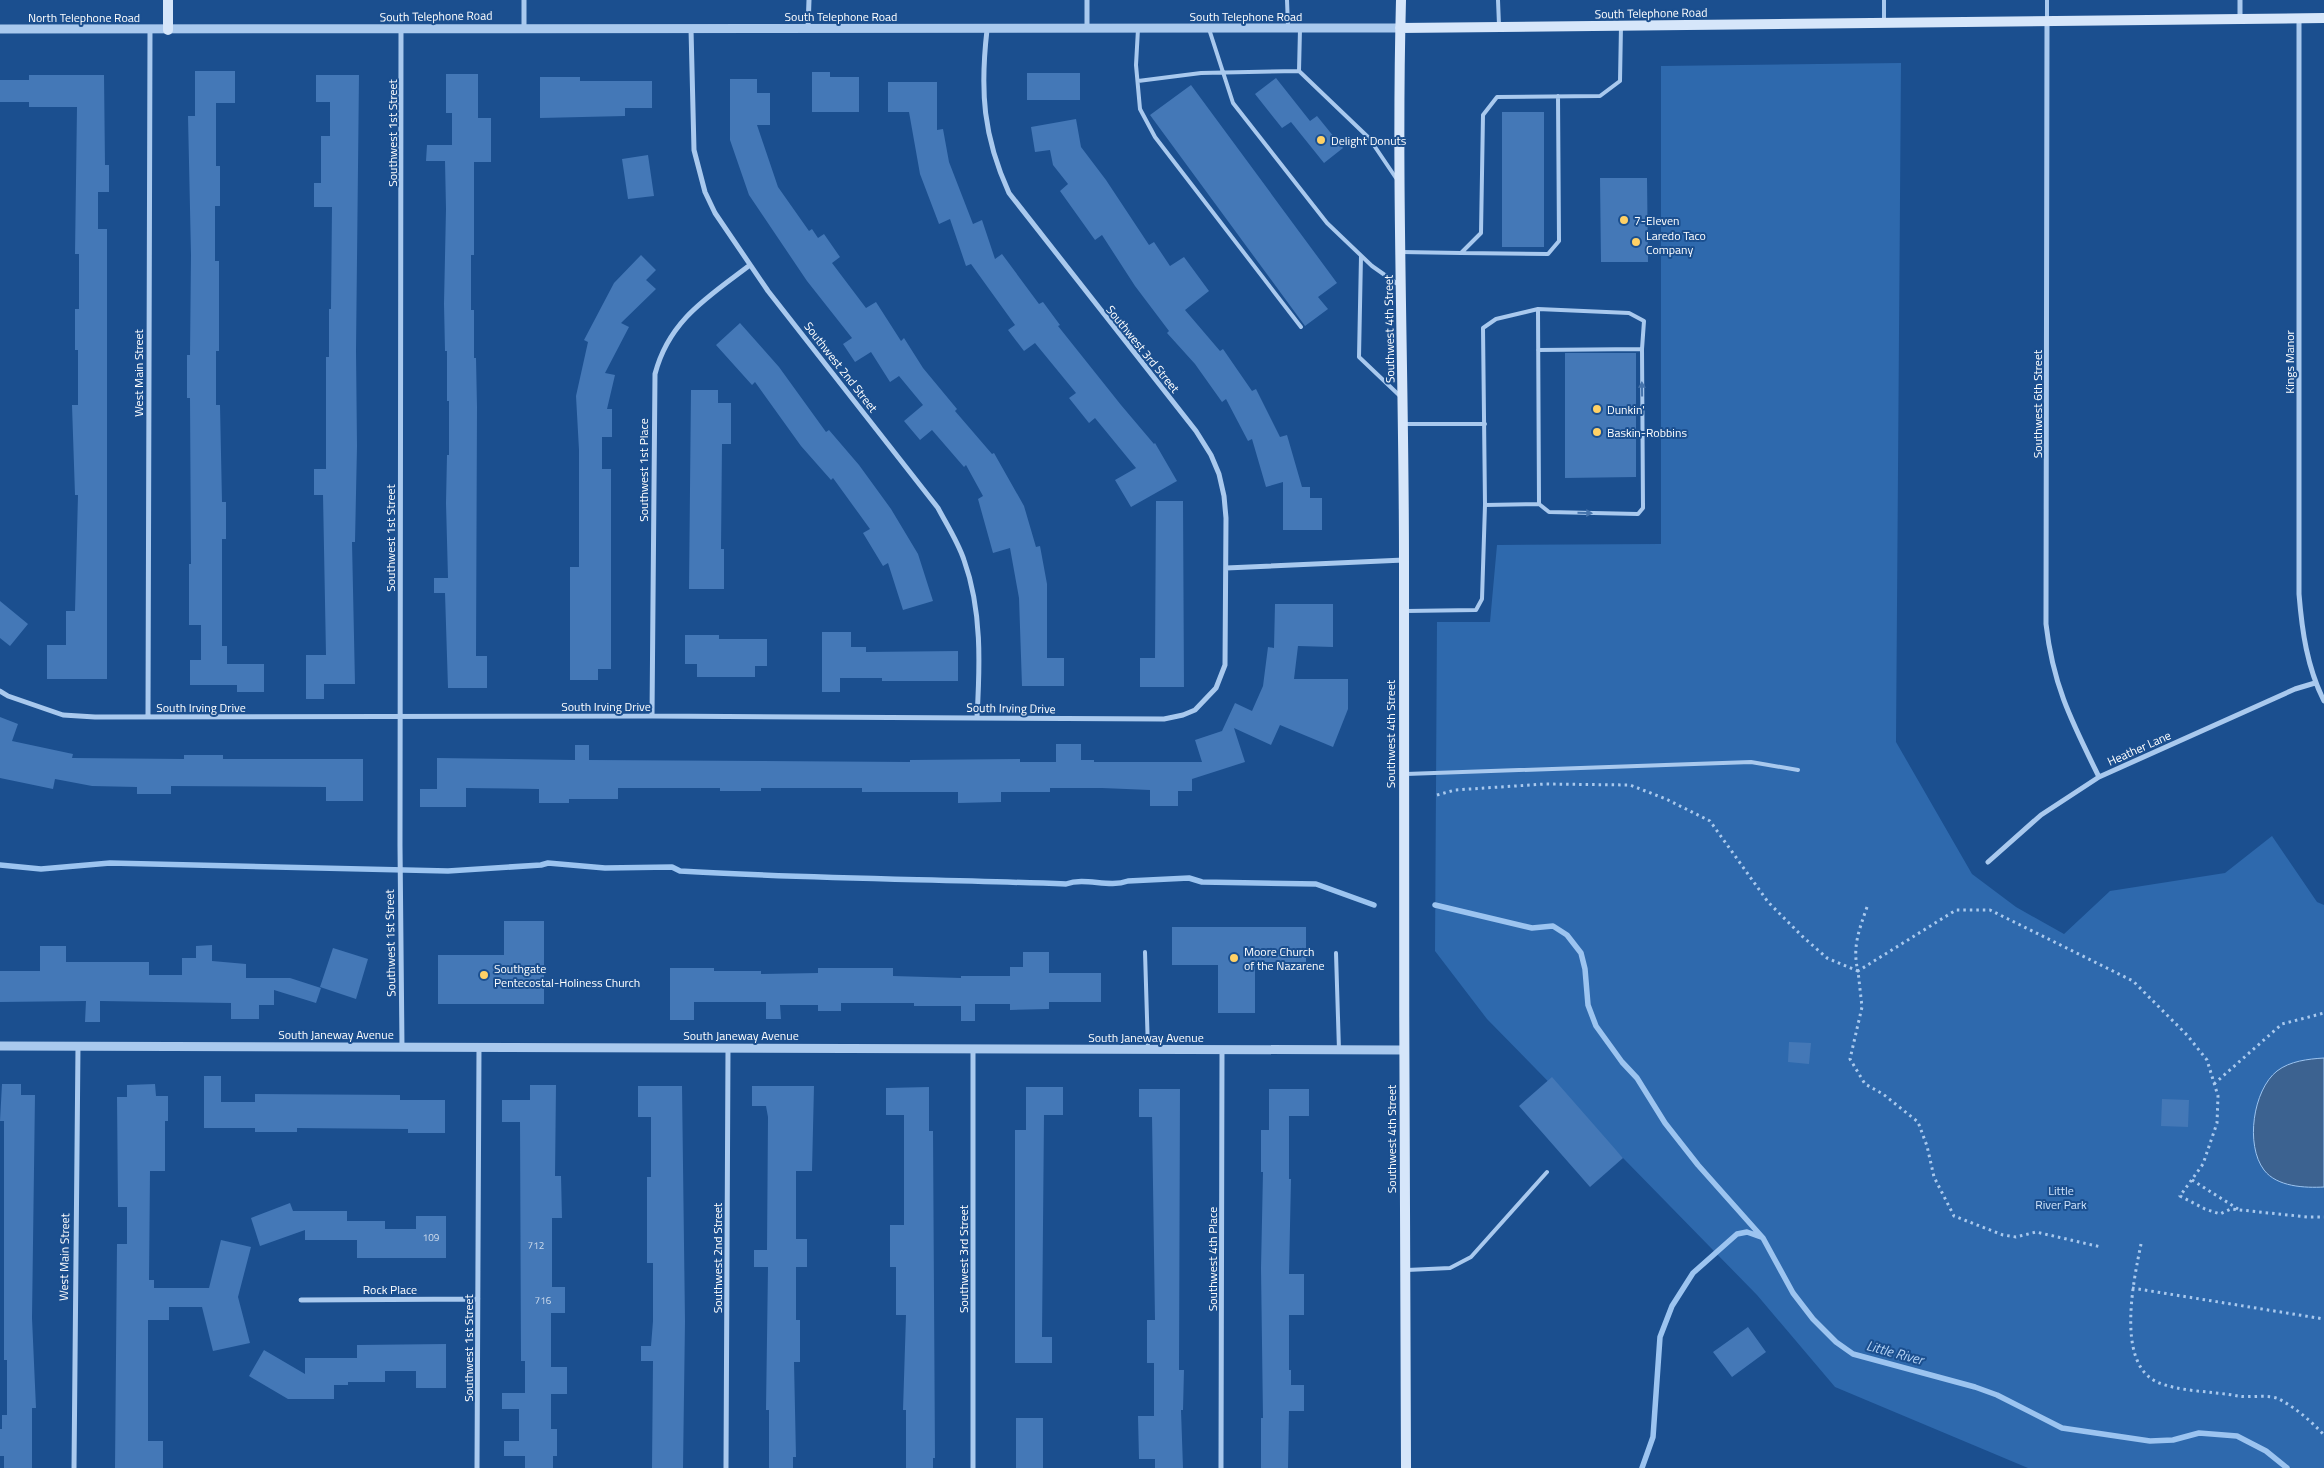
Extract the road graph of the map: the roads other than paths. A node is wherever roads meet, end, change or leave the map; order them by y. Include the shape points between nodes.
1 (168, 0) edge
2 (524, 0) edge
3 (809, 0) edge
4 (1087, 0) edge
5 (1287, 0) edge
6 (1401, 0) edge
7 (1498, 0) edge
8 (1884, 0) edge
9 (2047, 0) edge
10 (2240, 0) edge
11 (2299, 18) junction
12 (2324, 18) edge
13 (2240, 19) junction
14 (2047, 21) junction
15 (1884, 23) junction
16 (1621, 26) junction
17 (1499, 27) junction
18 (524, 28) junction
19 (808, 28) junction
20 (1400, 28) junction
21 (401, 29) junction
22 (1087, 29) junction
23 (1209, 29) junction
24 (1288, 29) junction
25 (1300, 29) junction
26 (0, 30) edge
27 (150, 30) junction
28 (168, 30) junction
29 (691, 30) junction
30 (988, 30) junction
31 (1138, 30) junction
32 (1299, 70) junction
33 (1224, 74) junction
34 (1138, 81) junction
35 (1558, 96) junction
36 (1400, 184) junction
37 (1401, 252) junction
38 (1461, 253) junction
39 (1361, 256) junction
40 (750, 265) junction
41 (1401, 286) junction
42 (1538, 309) junction
43 (1301, 327) dead end
44 (1642, 349) junction
45 (1538, 350) junction
46 (1402, 398) junction
47 (1403, 424) junction
48 (1485, 424) junction
49 (1539, 504) junction
50 (1485, 505) junction
51 (1404, 560) junction
52 (1226, 568) junction
53 (1404, 611) junction
54 (2315, 683) junction
55 (0, 691) edge
56 (1210, 697) joint
57 (2324, 701) edge
58 (148, 716) junction
59 (652, 716) junction
60 (978, 717) junction
61 (400, 718) junction
62 (1798, 770) dead end
63 (1403, 774) junction
64 (2099, 777) junction
65 (1988, 862) dead end
66 (1145, 952) dead end
67 (1336, 953) dead end
68 (0, 1046) edge
69 (78, 1046) junction
70 (402, 1047) junction
71 (479, 1047) junction
72 (728, 1048) junction
73 (972, 1049) junction
74 (1148, 1050) junction
75 (1222, 1050) junction
76 (1339, 1050) junction
77 (1403, 1050) junction
78 (1547, 1172) dead end
79 (1405, 1270) junction
80 (478, 1299) junction
81 (301, 1300) dead end
82 (74, 1468) edge
83 (477, 1468) edge
84 (726, 1468) edge
85 (973, 1468) edge
86 (1221, 1468) edge
87 (1406, 1468) edge

1 - 28 main road
2 - 18 street
3 - 19 street
4 - 22 street
5 - 24 lane
6 - 20 main road, Southwest 4th Street
7 - 17 lane
8 - 15 lane
9 - 14 lane
10 - 13 street
11 - 12 main road, South Telephone Road
11 - 13 main road, South Telephone Road
11 - 54 street, Kings Manor via 2299,594 2301,626
13 - 14 main road, South Telephone Road
14 - 15 main road, South Telephone Road
14 - 64 street, Southwest 6th Street via 2046,624 2053,669 2064,707
15 - 16 main road, South Telephone Road
16 - 17 main road, South Telephone Road
16 - 35 lane via 1620,81 1600,96
17 - 20 main road, South Telephone Road
18 - 21 street, South Telephone Road
18 - 29 street, South Telephone Road
19 - 29 street, South Telephone Road
19 - 30 street, South Telephone Road
20 - 25 street, South Telephone Road
20 - 36 main road, Southwest 4th Street
21 - 28 street, South Telephone Road
21 - 61 street, Southwest 1st Street
22 - 30 street, South Telephone Road
22 - 31 street, South Telephone Road
23 - 24 street, South Telephone Road
23 - 31 street, South Telephone Road
23 - 33 lane
24 - 25 street, South Telephone Road
25 - 32 lane
26 - 27 street, North Telephone Road
27 - 28 street, North Telephone Road
27 - 58 street, West Main Street
29 - 40 street, Southwest 2nd Street via 692,119 698,172 714,213
30 - 52 street, Southwest 3rd Street via 984,111 998,169 1009,193 1034,228 1196,431 1211,455 1224,496
31 - 34 lane
32 - 33 lane
32 - 36 lane via 1369,138
33 - 34 lane via 1201,73
33 - 39 lane via 1233,103 1327,223
34 - 43 lane via 1140,109 1154,137
35 - 38 lane via 1498,96 1482,115 1481,233
35 - 38 lane via 1559,241 1548,254
36 - 37 main road, Southwest 4th Street
37 - 38 lane
37 - 41 main road, Southwest 4th Street
39 - 41 lane
39 - 46 lane via 1359,357
40 - 59 street, Southwest 1st Place via 695,307 674,329 660,353 655,374
40 - 60 street, Southwest 2nd Street via 938,508 955,539 969,578 977,617
41 - 46 main road, Southwest 4th Street
42 - 44 lane via 1629,313 1644,321
42 - 45 lane
42 - 48 lane via 1496,319 1483,328
44 - 45 lane
49 -> 44 lane via 1548,512 1638,514 1644,508
45 - 49 lane
46 - 47 main road, Southwest 4th Street
47 - 48 lane
47 - 51 main road, Southwest 4th Street
48 - 50 lane
49 - 50 lane
50 - 53 lane via 1482,599 1476,610
51 - 52 street
51 - 53 main road, Southwest 4th Street
52 - 56 street, Southwest 3rd Street via 1225,665
53 - 63 main road, Southwest 4th Street
54 - 57 street, Kings Manor
54 - 64 street, Heather Lane
55 - 58 street, South Irving Drive via 64,715 95,718
56 - 60 street, South Irving Drive via 1183,716 1164,718
58 - 61 street, South Irving Drive
59 - 60 street, South Irving Drive
59 - 61 street, South Irving Drive
61 - 70 street, Southwest 1st Street
62 - 63 lane via 1751,762
63 - 77 main road, Southwest 4th Street
64 - 65 street, Heather Lane via 2041,815
66 - 74 lane
67 - 76 lane
68 - 69 street, South Janeway Avenue
69 - 70 street, South Janeway Avenue
69 - 82 street, West Main Street
70 - 71 street, South Janeway Avenue
71 - 72 street, South Janeway Avenue
71 - 80 street, Southwest 1st Street
72 - 73 street, South Janeway Avenue
72 - 84 street, Southwest 2nd Street
73 - 74 street, South Janeway Avenue
73 - 85 street, Southwest 3rd Street
74 - 75 street, South Janeway Avenue
75 - 76 street, South Janeway Avenue
75 - 86 street, Southwest 4th Place
76 - 77 street, South Janeway Avenue
77 - 79 main road, Southwest 4th Street
78 - 79 lane via 1471,1257 1450,1268
79 - 87 main road, Southwest 4th Street
80 - 81 street, Rock Place
80 - 83 street, Southwest 1st Street

